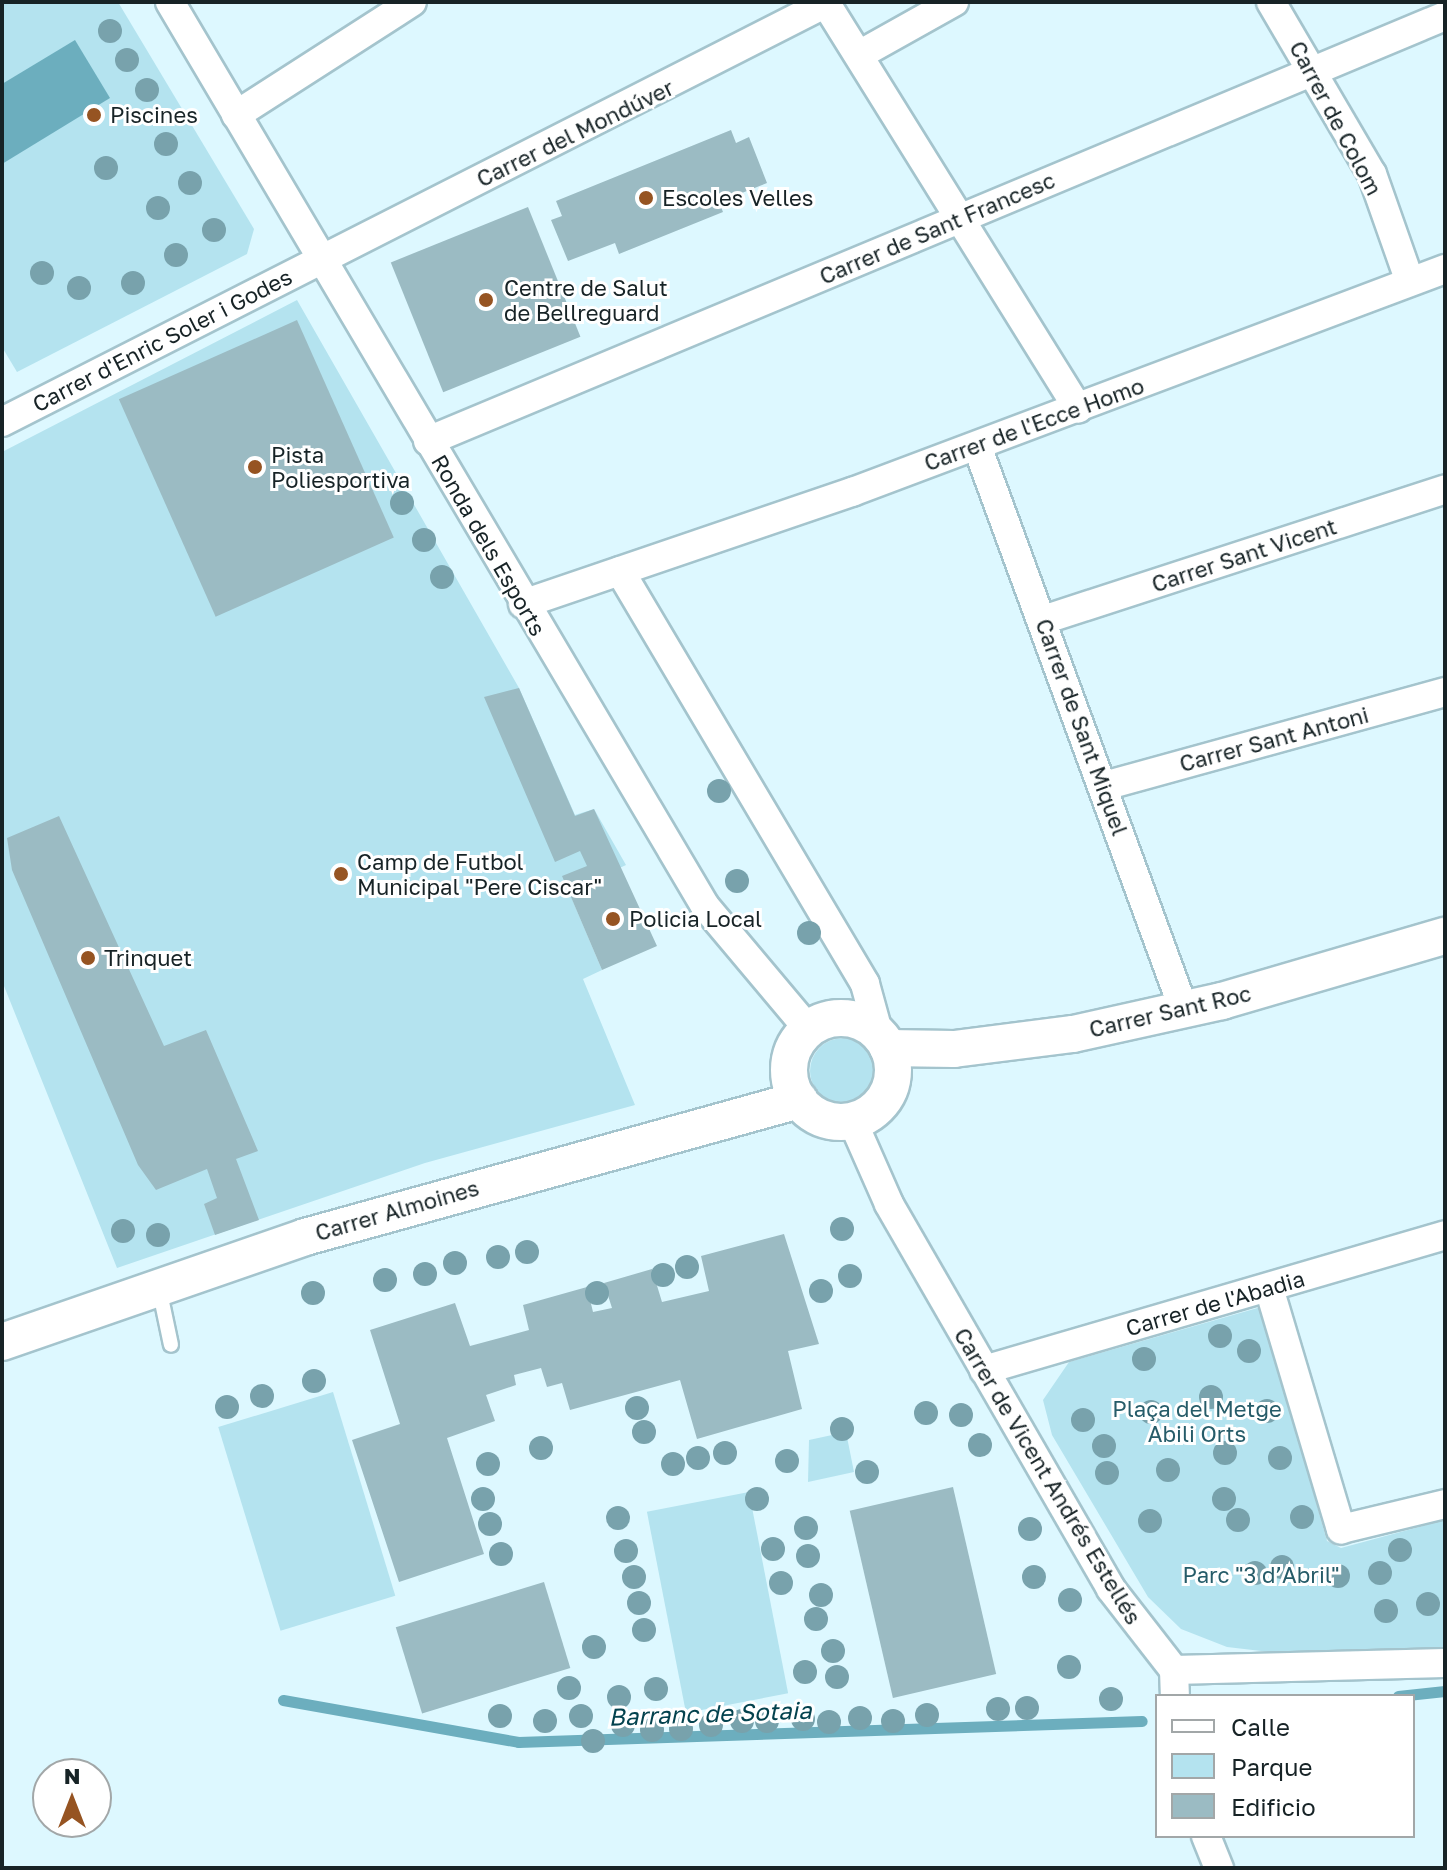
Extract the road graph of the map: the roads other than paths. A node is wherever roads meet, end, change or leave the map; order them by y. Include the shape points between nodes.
1 (170, 2) edge
2 (412, 2) edge
3 (954, 2) edge
4 (1271, 2) edge
5 (826, 3) edge
6 (1445, 16) edge
7 (859, 55) junction
8 (1313, 71) junction
9 (236, 115) junction
10 (959, 219) junction
11 (323, 258) junction
12 (1445, 269) edge
13 (1410, 282) junction
14 (1078, 409) junction
15 (2, 422) edge
16 (428, 441) junction
17 (977, 446) junction
18 (1445, 489) edge
19 (620, 571) junction
20 (523, 604) junction
21 (1043, 620) junction
22 (1445, 692) edge
23 (1104, 786) junction
24 (1445, 936) edge
25 (1184, 1010) junction
26 (809, 1030) junction
27 (884, 1041) junction
28 (799, 1100) junction
29 (852, 1120) junction
30 (1445, 1235) edge
31 (158, 1288) junction
32 (1269, 1288) junction
33 (2, 1342) edge
34 (171, 1345) dead end
35 (984, 1370) junction
36 (1445, 1504) edge
37 (1445, 1663) edge
38 (1175, 1683) edge
39 (1207, 1838) edge
40 (1219, 1868) edge

1 - 9 street, Ronda dels Esports
2 - 9 street
3 - 7 street
4 - 8 street, Carrer de Colom
5 - 7 street
5 - 11 street, Carrer del Mondúver
6 - 8 street, Carrer de Sant Francesc
7 - 10 street
8 - 10 street, Carrer de Sant Francesc
8 - 13 street, Carrer de Colom via 1372,174
9 - 11 street, Ronda dels Esports
10 - 14 street
10 - 16 street, Carrer de Sant Francesc
11 - 15 street, Carrer d'Enric Soler i Godes
11 - 16 street, Ronda dels Esports
12 - 13 street, Carrer de l'Ecce Homo
13 - 14 street, Carrer de l'Ecce Homo
14 - 17 street, Carrer de l'Ecce Homo
16 - 20 street, Ronda dels Esports
17 - 19 street, Carrer de l'Ecce Homo
17 - 21 street, Carrer de Sant Miquel
18 - 21 street, Carrer Sant Vicent
19 - 20 street, Carrer de l'Ecce Homo
19 - 27 street via 865,984
20 - 26 street, Ronda dels Esports via 705,906
21 - 23 street, Carrer de Sant Miquel
22 - 23 street, Carrer Sant Antoni
23 - 25 street, Carrer de Sant Miquel
24 - 25 street, Carrer Sant Roc
25 - 27 street, Carrer Sant Roc via 1016,1042
26 - 27 street via 850,1019
26 - 28 street via 789,1067
27 - 29 street via 886,1096
28 - 29 street via 827,1120
28 - 31 street, Carrer Almoines via 445,1195
29 - 35 street, Carrer de Vicent Andrés Estellés via 889,1204
30 - 32 street, Carrer de l'Abadia
31 - 33 street, Carrer Almoines
31 - 34 lane
32 - 35 street, Carrer de l'Abadia
32 - 36 street via 1341,1529
35 - 38 street, Carrer de Vicent Andrés Estellés via 1126,1613
37 - 38 street, Carrer de Vicent Andrés Estellés
39 - 40 street

